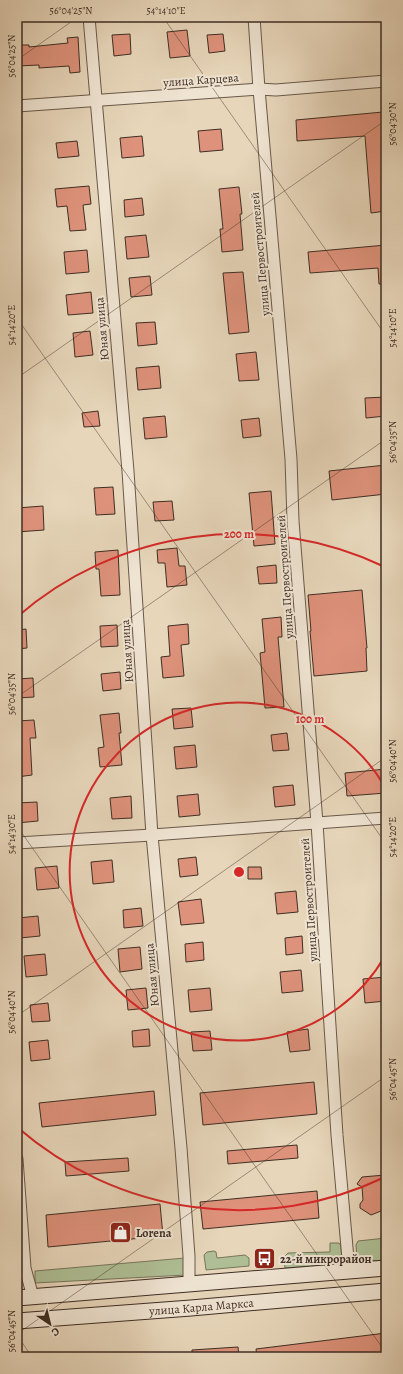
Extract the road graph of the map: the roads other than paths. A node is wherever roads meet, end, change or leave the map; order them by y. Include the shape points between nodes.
1 (89, 17) edge
2 (254, 17) edge
3 (386, 81) edge
4 (259, 90) junction
5 (95, 101) junction
6 (17, 106) edge
7 (386, 818) edge
8 (317, 823) junction
9 (152, 835) junction
10 (17, 842) edge
11 (17, 1159) edge
12 (386, 1268) edge
13 (349, 1270) junction
14 (190, 1284) junction
15 (386, 1291) edge
16 (33, 1297) junction
17 (17, 1298) edge
18 (17, 1321) edge

1 - 5 street, Юная улица
2 - 4 street, улица Первостроителей
3 - 4 street, улица Карцева
4 - 5 street, улица Карцева
4 - 8 street, улица Первостроителей
5 - 6 street, улица Карцева
5 - 9 street, Юная улица via 128,471
7 - 8 street
8 - 9 street
8 - 13 street, улица Первостроителей via 337,1135
9 - 10 street
9 - 14 street, Юная улица via 181,1148
11 - 16 street via 25,1268
12 - 13 main road, улица Карла Маркса
13 - 14 main road, улица Карла Маркса
14 - 16 main road, улица Карла Маркса
15 - 18 main road, улица Карла Маркса
16 - 17 main road, улица Карла Маркса

